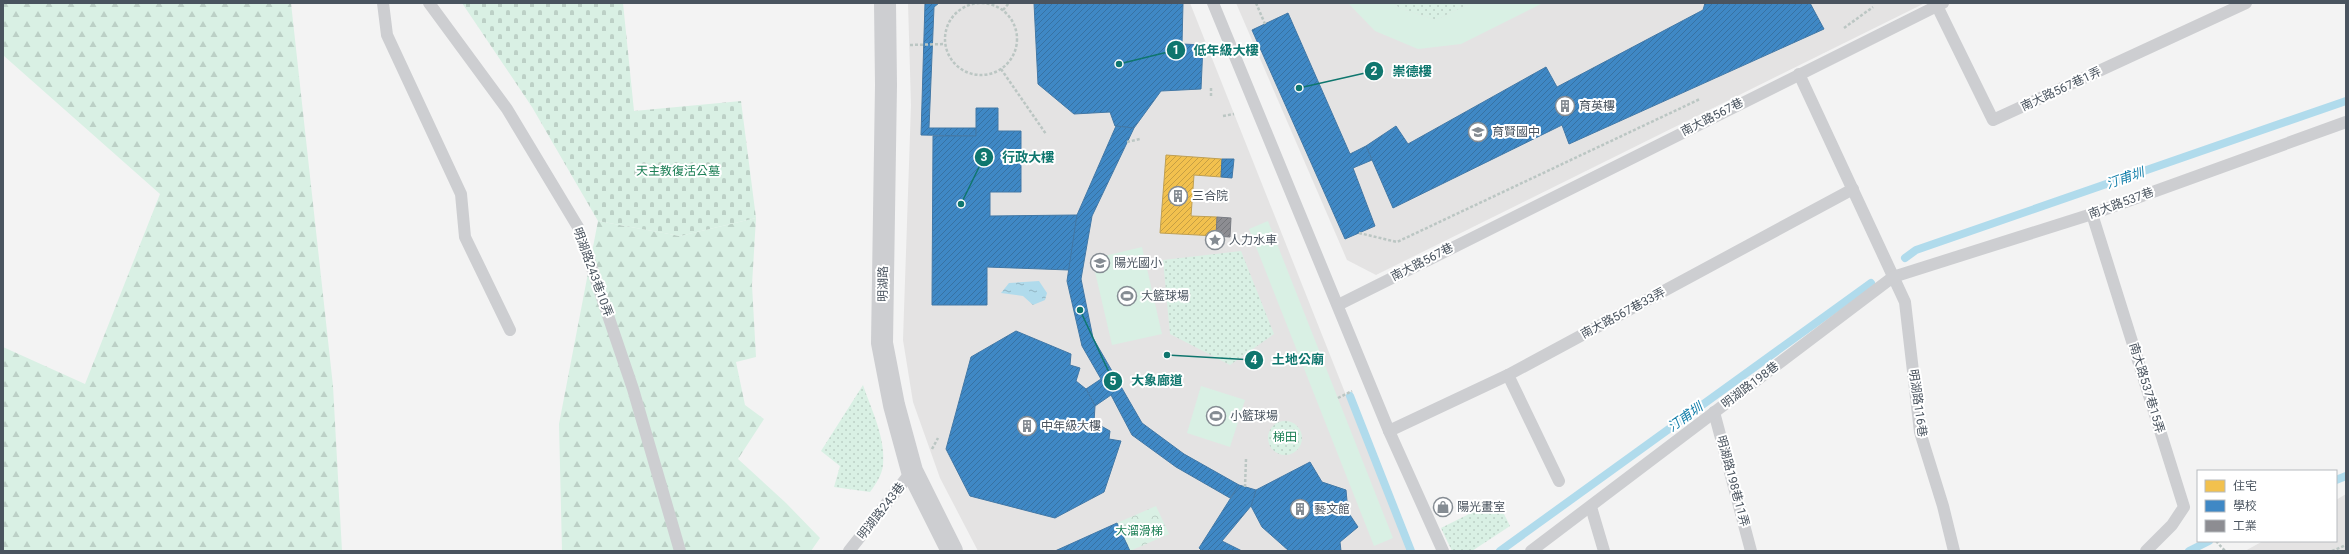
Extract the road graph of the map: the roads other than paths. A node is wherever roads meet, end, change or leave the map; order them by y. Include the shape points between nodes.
1 (383, 3) edge
2 (429, 3) edge
3 (885, 3) edge
4 (1213, 3) edge
5 (2246, 3) edge
6 (1940, 5) edge
7 (1799, 74) junction
8 (2346, 122) edge
9 (1853, 189) junction
10 (2092, 214) junction
11 (1893, 277) junction
12 (1338, 305) junction
13 (510, 330) dead end
14 (1508, 376) junction
15 (1714, 412) junction
16 (1390, 431) junction
17 (912, 471) junction
18 (1559, 481) dead end
19 (1591, 507) junction
20 (680, 551) edge
21 (849, 551) edge
22 (952, 551) edge
23 (1443, 551) edge
24 (1531, 551) edge
25 (1604, 551) edge
26 (1751, 551) edge
27 (1954, 551) edge
28 (2146, 551) edge

1 - 13 lane via 387,35 461,194 465,237
2 - 20 lane, 明湖路243巷10弄 via 507,109 578,227 634,389
3 - 17 street, 明湖路 via 882,343 894,405
4 - 12 lane
5 - 6 lane, 南大路567巷1弄 via 1993,120
6 - 7 lane, 南大路567巷
7 - 9 lane
7 - 12 lane, 南大路567巷
8 - 10 lane, 南大路537巷
9 - 11 lane
9 - 14 lane, 南大路567巷33弄
10 - 11 lane, 南大路537巷
10 - 28 lane, 南大路537巷15弄 via 2184,507 2172,525
11 - 15 lane, 明湖路198巷
11 - 27 lane, 明湖路116巷 via 1905,302 1920,432
12 - 16 lane
14 - 16 lane, 南大路567巷33弄
14 - 18 lane
15 - 19 lane, 明湖路198巷
15 - 26 lane, 明湖路198巷11弄
16 - 23 lane
17 - 21 lane, 明湖路243巷
17 - 22 street, 明湖路
19 - 24 lane, 明湖路198巷
19 - 25 lane

